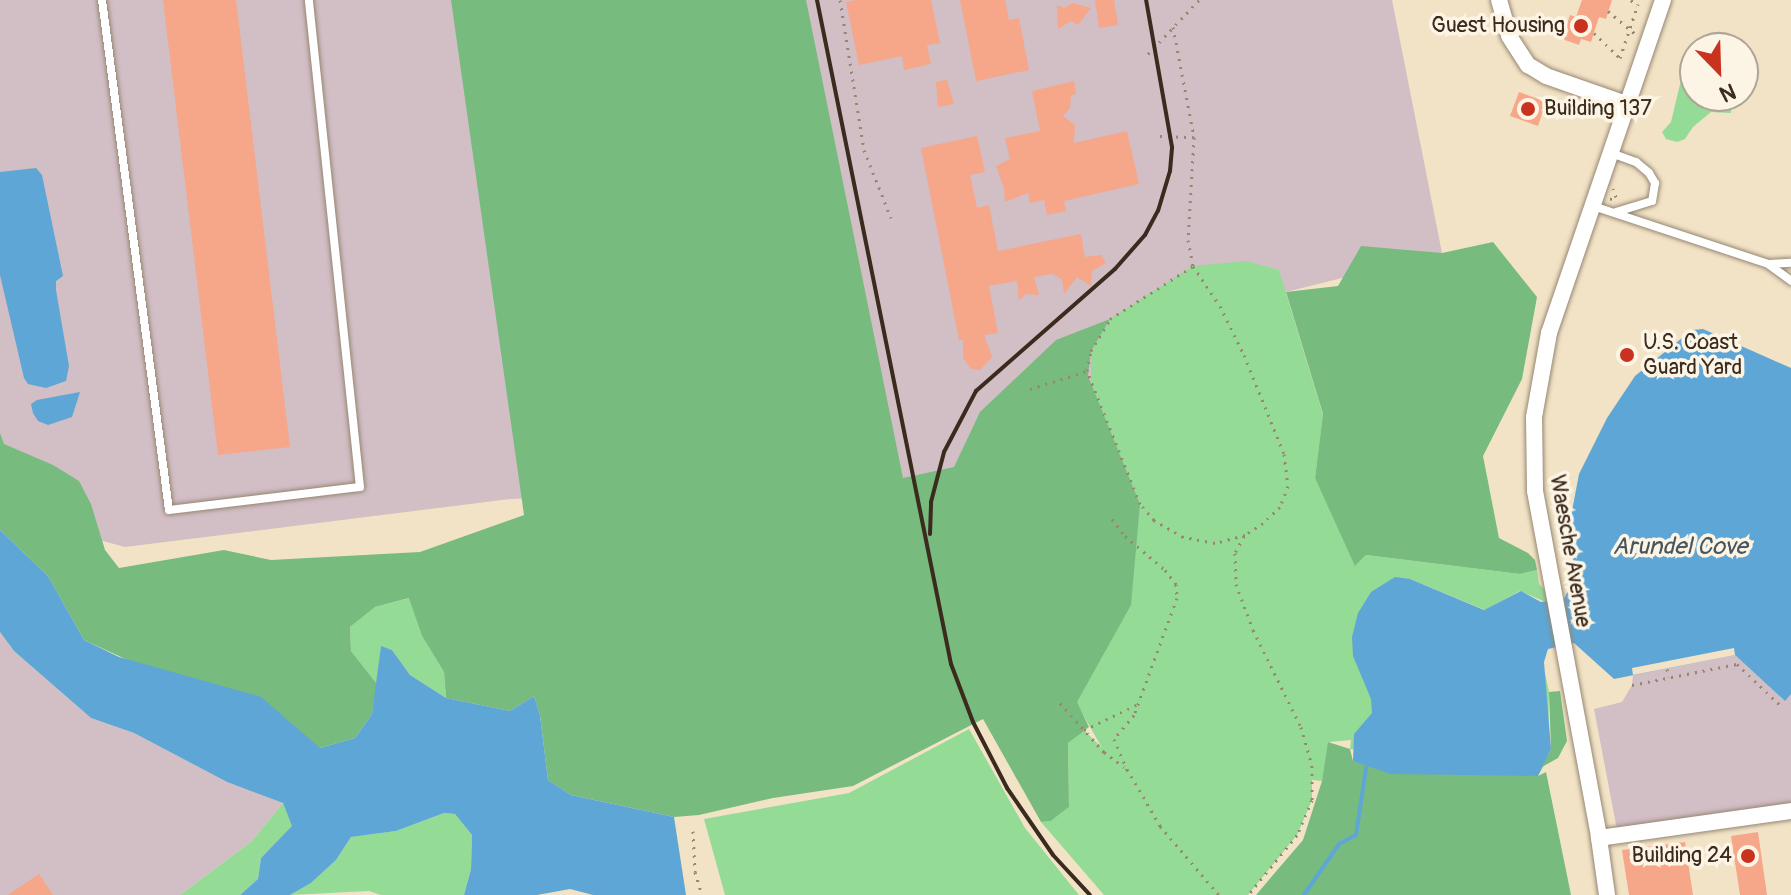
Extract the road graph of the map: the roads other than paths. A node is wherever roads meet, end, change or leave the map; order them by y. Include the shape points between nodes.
1 (102, 0) edge
2 (309, 0) edge
3 (1499, 0) edge
4 (1663, 0) edge
5 (1626, 104) junction
6 (1610, 152) junction
7 (1592, 206) junction
8 (1616, 213) junction
9 (1791, 263) edge
10 (1768, 264) junction
11 (1791, 281) edge
12 (1791, 811) edge
13 (1599, 838) junction
14 (1607, 895) edge

1 - 2 lane via 169,510 360,487
3 - 5 street via 1509,36 1528,65
4 - 5 street, Waesche Avenue
5 - 6 street, Waesche Avenue
6 - 7 street, Waesche Avenue
6 - 8 lane via 1636,162 1655,183 1652,201
7 - 8 lane
7 - 13 street, Waesche Avenue via 1549,333 1534,417 1535,491
8 - 10 lane
9 - 10 lane
10 - 11 lane
12 - 13 street
13 - 14 street, Waesche Avenue

